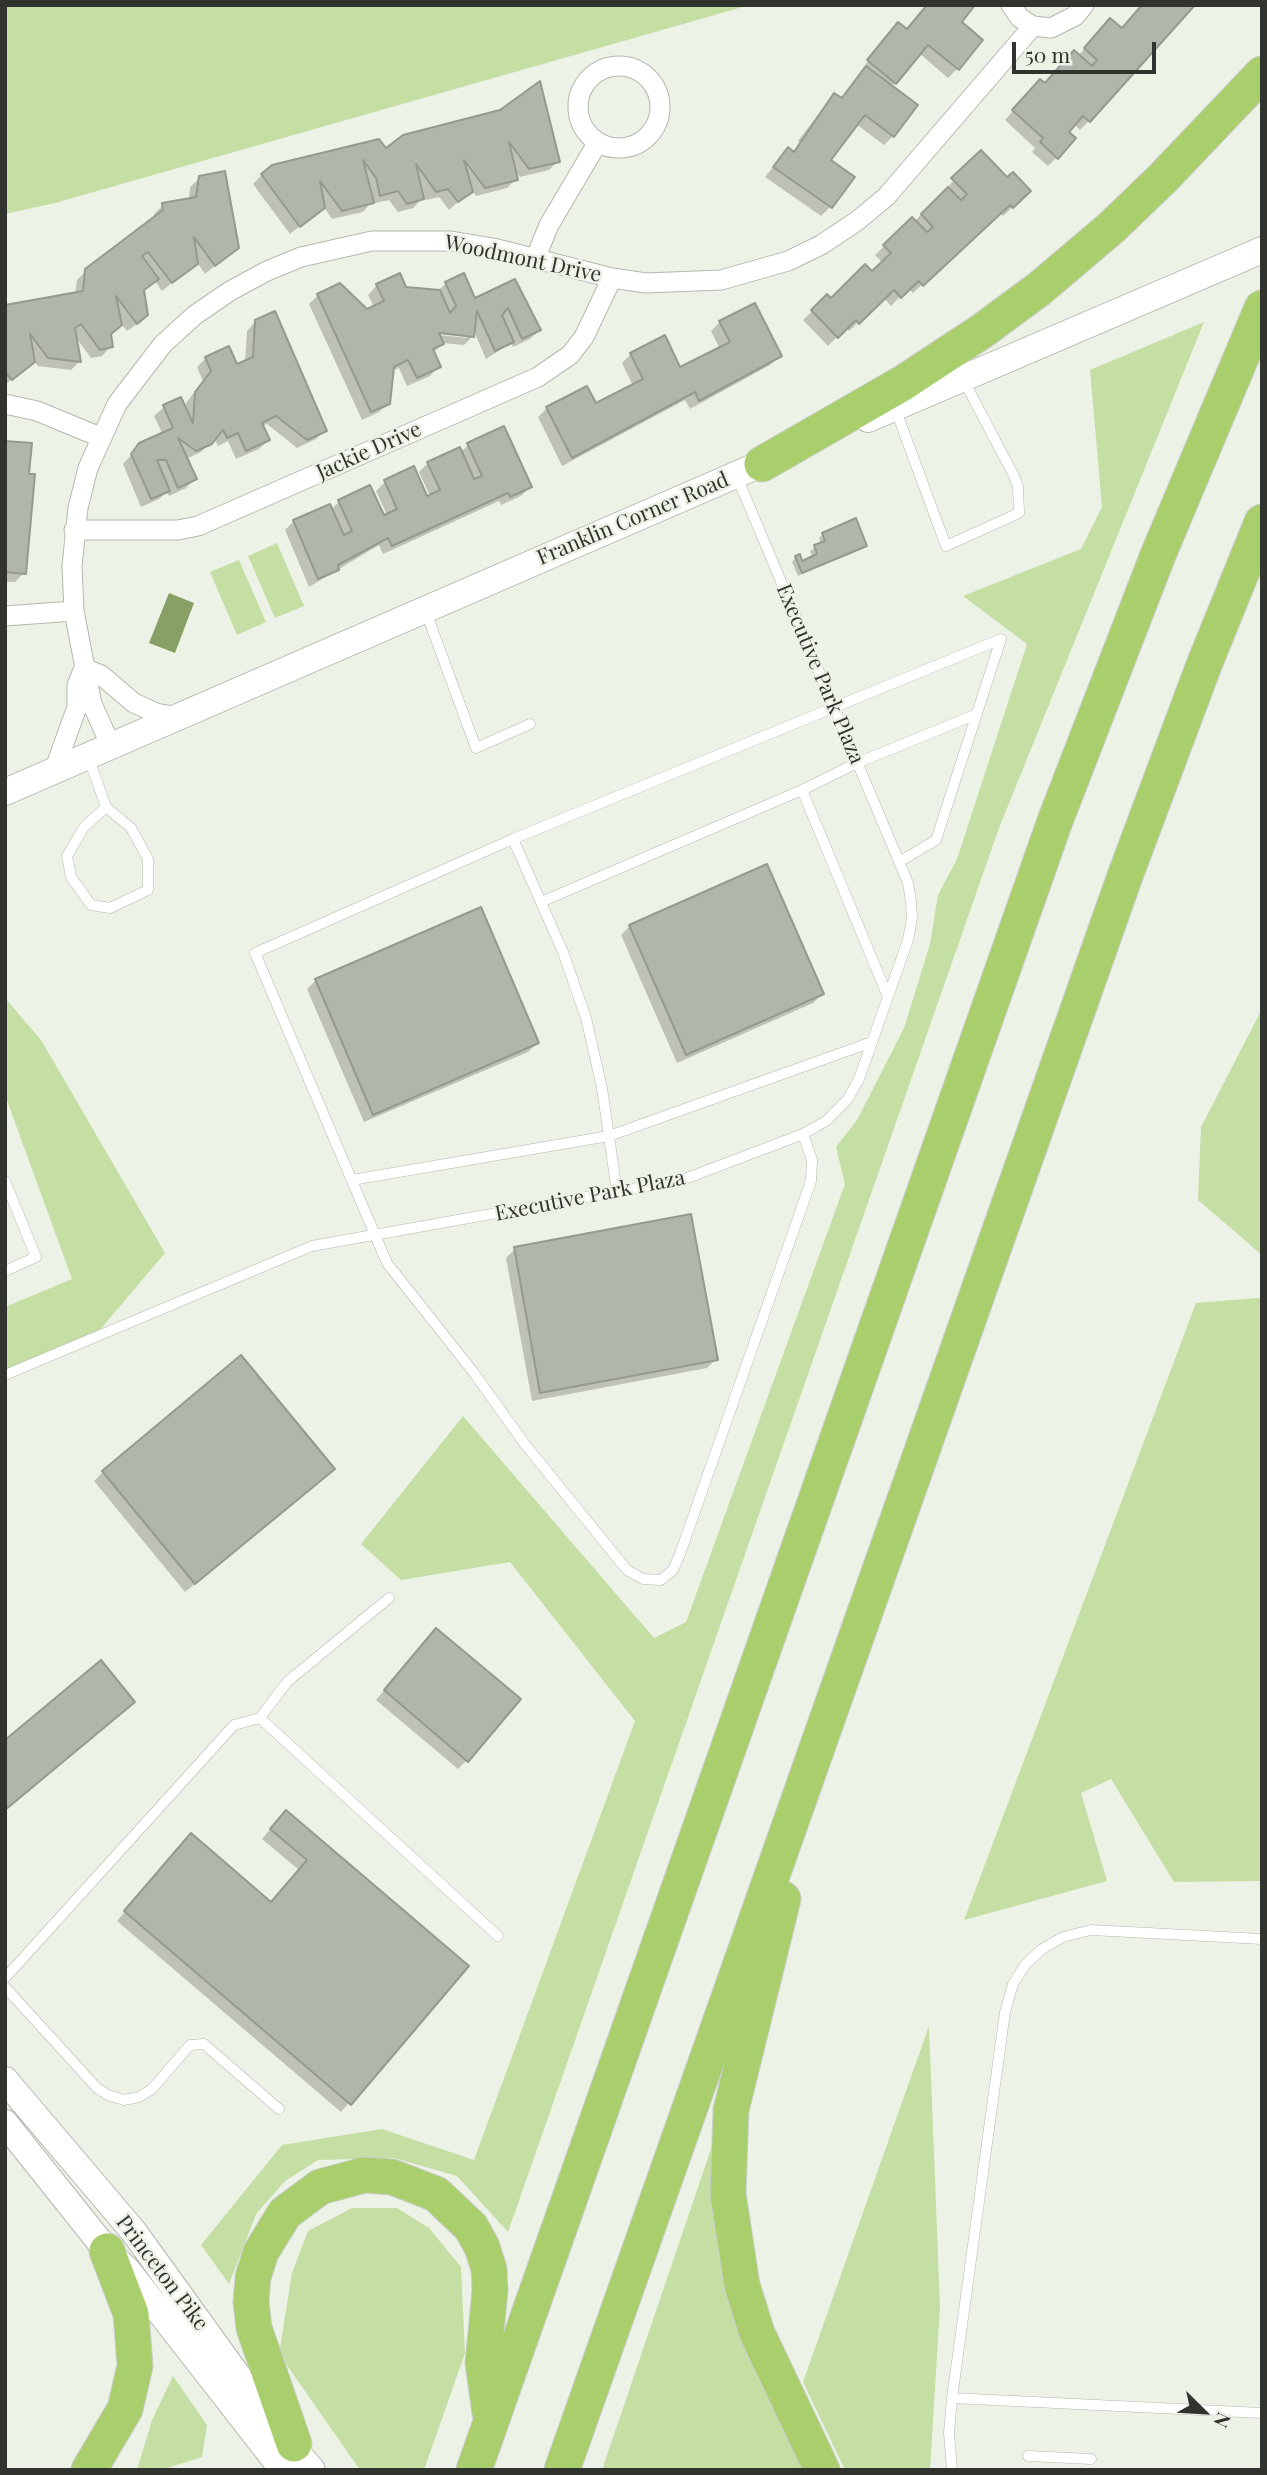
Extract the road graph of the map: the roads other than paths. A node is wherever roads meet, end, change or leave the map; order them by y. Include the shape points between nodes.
1 (1011, 5) edge
2 (1084, 5) edge
3 (1033, 26) junction
4 (1262, 74) edge
5 (598, 142) junction
6 (1262, 250) edge
7 (535, 259) junction
8 (612, 278) junction
9 (1261, 309) edge
10 (963, 378) junction
11 (5, 404) edge
12 (895, 407) junction
13 (100, 437) junction
14 (749, 469) junction
15 (1262, 523) edge
16 (74, 530) junction
17 (424, 608) junction
18 (74, 611) junction
19 (5, 616) edge
20 (84, 668) junction
21 (834, 706) junction
22 (977, 714) junction
23 (177, 717) junction
24 (530, 724) dead end
25 (99, 751) junction
26 (857, 763) junction
27 (54, 771) junction
28 (802, 790) junction
29 (5, 792) edge
30 (106, 807) junction
31 (513, 839) junction
32 (899, 862) junction
33 (541, 902) junction
34 (888, 997) junction
35 (872, 1042) junction
36 (803, 1134) junction
37 (609, 1136) junction
38 (352, 1180) junction
39 (5, 1181) edge
40 (617, 1192) junction
41 (376, 1236) junction
42 (5, 1271) edge
43 (5, 1375) edge
44 (389, 1598) dead end
45 (260, 1718) junction
46 (781, 1847) junction
47 (498, 1936) dead end
48 (1262, 1939) edge
49 (5, 1978) edge
50 (5, 1987) edge
51 (5, 2080) edge
52 (279, 2109) dead end
53 (5, 2123) edge
54 (107, 2251) junction
55 (952, 2398) junction
56 (1262, 2413) edge
57 (491, 2421) junction
58 (1028, 2456) dead end
59 (1091, 2459) dead end
60 (296, 2461) edge
61 (89, 2470) edge
62 (474, 2470) edge
63 (562, 2470) edge
64 (822, 2470) edge
65 (952, 2470) edge

1 - 3 street
2 - 3 street via 1064,24
3 - 8 street, Woodmont Drive via 886,197 821,245 788,261 721,280 671,284
4 - 14 highway via 1145,196 1039,289 903,383
5 - 5 street via 625,148 650,135 660,108 652,83 642,73 613,66 586,82 580,95 580,122
5 - 7 street via 549,225
6 - 10 main road, Franklin Corner Road
7 - 8 street, Woodmont Drive
7 - 13 street, Woodmont Drive via 483,246 415,238 336,247 267,271 195,315 163,344 136,376
8 - 16 street, Jackie Drive via 584,337 570,355 538,377 198,526
9 - 57 highway via 1158,555 1055,821
10 - 12 main road, Franklin Corner Road
10 - 12 lane via 1014,476 1019,513 946,546
11 - 13 street via 37,411
12 - 14 main road, Franklin Corner Road
13 - 16 street, Woodmont Drive
14 - 17 main road, Franklin Corner Road
14 - 21 lane, Executive Park Plaza
15 - 46 highway via 1129,864
16 - 18 street, Woodmont Drive
17 - 23 main road, Franklin Corner Road
17 - 24 lane via 476,748
18 - 19 street
18 - 20 street, Woodmont Drive
20 - 23 street via 102,675 134,703
20 - 25 street, Woodmont Drive
20 - 27 street, Woodmont Drive via 76,685 77,707
21 - 22 lane via 1002,639
21 - 26 lane, Executive Park Plaza
21 - 31 lane
22 - 26 lane
22 - 32 lane via 936,840
23 - 25 main road, Franklin Corner Road
25 - 27 main road, Franklin Corner Road
25 - 30 lane
26 - 28 lane
26 - 32 lane, Executive Park Plaza
27 - 29 main road, Franklin Corner Road
28 - 33 lane
28 - 34 lane
30 - 30 lane via 84,827 66,856 71,877 91,905 110,908 148,890 150,882 148,859 131,828
31 - 33 lane
31 - 38 lane via 255,953
32 - 34 lane, Executive Park Plaza via 908,883 912,919
33 - 37 lane via 586,1018
34 - 35 lane, Executive Park Plaza
35 - 36 lane, Executive Park Plaza via 846,1100 826,1121
35 - 37 lane
36 - 40 lane, Executive Park Plaza via 682,1180
36 - 41 lane via 812,1160 811,1181 680,1555 673,1570 661,1580 643,1579 627,1570 387,1263
37 - 38 lane
37 - 40 lane
38 - 41 lane
39 - 42 lane via 36,1257
40 - 41 lane, Executive Park Plaza
41 - 43 lane, Executive Park Plaza via 312,1246
44 - 45 lane via 287,1682
45 - 47 lane
45 - 49 lane via 234,1725
46 - 63 highway
46 - 64 highway via 783,1906 731,2110 728,2194 742,2285 757,2333
48 - 55 lane via 1091,1930 1063,1937 1024,1965 1005,2012
50 - 52 lane via 108,2095 124,2100 139,2097 152,2089 190,2045 204,2044
51 - 60 main road, Princeton Pike via 134,2232
53 - 54 main road, Princeton Pike
54 - 60 main road, Princeton Pike
54 - 61 highway via 131,2314 135,2365 125,2409
55 - 56 lane
55 - 65 lane
57 - 60 highway via 483,2363 489,2269 482,2247 471,2227 436,2194 416,2183 364,2175 331,2183 300,2199 271,2231 253,2277 254,2328
57 - 62 highway
58 - 59 lane

